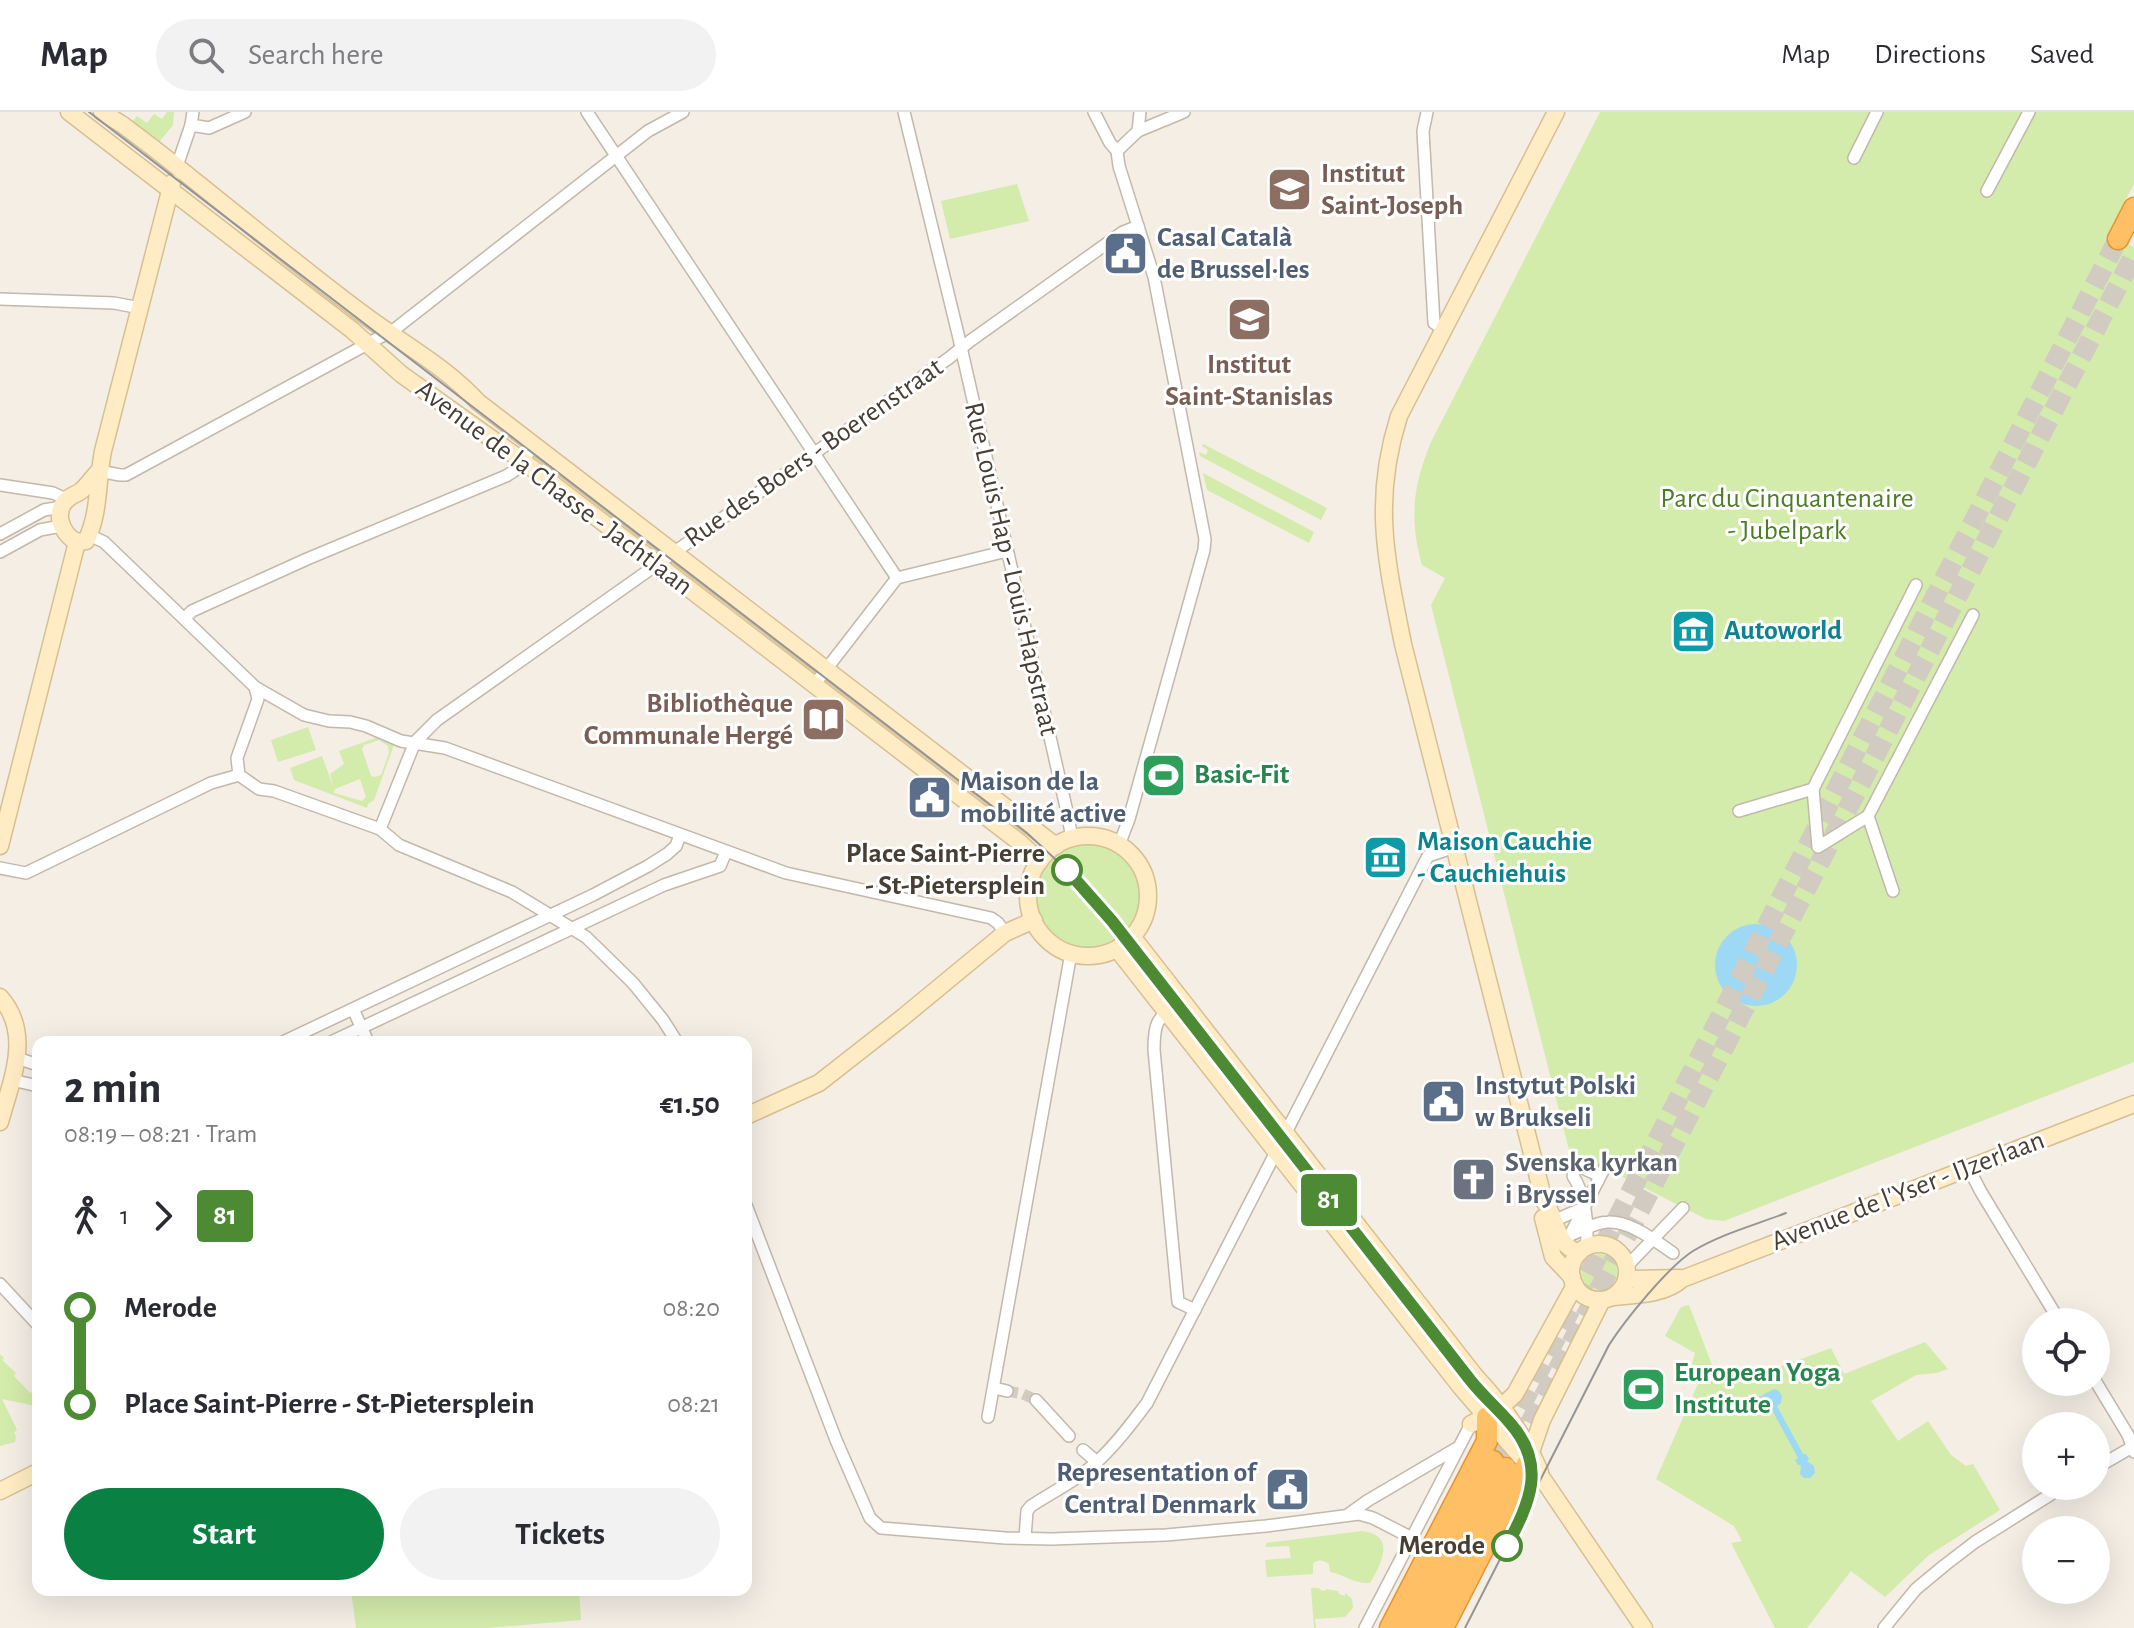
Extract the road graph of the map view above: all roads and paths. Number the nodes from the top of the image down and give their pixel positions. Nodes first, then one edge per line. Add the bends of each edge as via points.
1 (69, 112) edge
2 (193, 112) edge
3 (245, 112) edge
4 (587, 112) edge
5 (683, 112) edge
6 (904, 112) edge
7 (1094, 112) edge
8 (1140, 112) edge
9 (1184, 112) edge
10 (1427, 112) edge
11 (1556, 112) edge
12 (1877, 112) edge
13 (2029, 112) edge
14 (109, 114) edge
15 (191, 125) junction
16 (1138, 131) junction
17 (1117, 151) junction
18 (616, 156) junction
19 (1854, 158) dead end
20 (177, 166) junction
21 (170, 191) junction
22 (1987, 191) dead end
23 (2134, 208) edge
24 (1138, 226) junction
25 (2118, 239) tunnel mouth
26 (0, 299) edge
27 (140, 308) junction
28 (1443, 329) junction
29 (389, 332) junction
30 (368, 344) junction
31 (961, 348) junction
32 (534, 445) junction
33 (813, 454) junction
34 (523, 461) junction
35 (99, 471) junction
36 (0, 485) edge
37 (90, 493) junction
38 (64, 503) junction
39 (61, 526) junction
40 (0, 534) edge
41 (83, 539) junction
42 (1007, 551) junction
43 (0, 552) edge
44 (673, 552) junction
45 (657, 564) junction
46 (897, 578) junction
47 (1916, 585) dead end
48 (1973, 615) dead end
49 (185, 618) junction
50 (826, 670) junction
51 (814, 685) junction
52 (255, 687) junction
53 (415, 742) junction
54 (239, 775) junction
55 (1813, 789) junction
56 (1739, 811) dead end
57 (1868, 816) junction
58 (380, 829) junction
59 (680, 835) junction
60 (1072, 839) junction
61 (1119, 845) junction
62 (0, 846) edge
63 (1056, 846) junction
64 (1455, 847) junction
65 (726, 852) junction
66 (1040, 861) junction
67 (0, 868) edge
68 (1893, 891) dead end
69 (549, 914) junction
70 (1034, 920) junction
71 (572, 929) junction
72 (1005, 933) junction
73 (1130, 938) junction
74 (1117, 949) junction
75 (1071, 953) junction
76 (0, 997) edge
77 (1181, 1001) junction
78 (353, 1009) junction
79 (1166, 1012) junction
80 (361, 1028) junction
81 (296, 1036) edge
82 (344, 1036) edge
83 (365, 1036) edge
84 (673, 1036) edge
85 (17, 1058) junction
86 (32, 1063) edge
87 (12, 1080) junction
88 (32, 1085) edge
89 (2134, 1104) edge
90 (752, 1113) edge
91 (0, 1122) edge
92 (1285, 1133) junction
93 (1276, 1152) junction
94 (1968, 1167) junction
95 (1544, 1201) junction
96 (1584, 1208) junction
97 (1683, 1208) dead end
98 (1560, 1218) dead end
99 (752, 1220) edge
100 (1586, 1229) junction
101 (1653, 1239) junction
102 (1583, 1250) junction
103 (1673, 1253) dead end
104 (1626, 1272) junction
105 (1682, 1279) junction
106 (1573, 1281) junction
107 (0, 1284) edge
108 (1607, 1298) junction
109 (2051, 1308) edge
110 (1195, 1310) junction
111 (32, 1319) edge
112 (994, 1388) junction
113 (1007, 1391) tunnel mouth
114 (2104, 1396) edge
115 (1036, 1400) tunnel mouth
116 (1486, 1416) junction
117 (988, 1417) dead end
118 (1069, 1436) dead end
119 (1457, 1448) junction
120 (2133, 1449) edge
121 (1083, 1450) dead end
122 (2110, 1461) edge
123 (1097, 1462) junction
124 (1535, 1467) junction
125 (32, 1475) edge
126 (0, 1491) edge
127 (2042, 1500) edge
128 (1347, 1515) junction
129 (1025, 1538) junction
130 (1412, 1538) junction
131 (1451, 1621) edge
132 (1365, 1628) edge
133 (1390, 1628) edge
134 (1407, 1628) edge
135 (1424, 1628) edge
136 (1644, 1628) edge
137 (1884, 1628) edge

1 - 21 street, Avenue de la Chasse - Jachtlaan
2 - 15 street
3 - 15 street via 209,128
4 - 18 street
5 - 18 street
6 - 31 street, Rue Louis Hap - Louis Hapstraat
7 - 17 street
8 - 16 street
9 - 16 street
10 - 28 street via 1423,131 1434,323
11 - 28 street
12 - 19 street
13 - 22 street
14 - 20 street, Avenue de la Chasse - Jachtlaan
15 - 20 street
16 - 17 street
17 - 24 street
18 - 29 street
18 - 33 street
20 - 21 street
20 - 29 street, Avenue de la Chasse - Jachtlaan
21 - 27 street
21 - 30 street, Avenue de la Chasse - Jachtlaan
23 - 25 highway
24 - 31 street, Rue des Boers - Boerenstraat
24 - 61 street via 1154,277 1205,539
26 - 27 street
27 - 35 street
28 - 64 street via 1399,416 1383,495 1383,527 1403,644
29 - 30 street
29 - 32 street, Avenue de la Chasse - Jachtlaan
30 - 34 street, Avenue de la Chasse - Jachtlaan via 401,374
30 - 35 street via 126,475
31 - 33 street, Rue des Boers - Boerenstraat
31 - 42 street, Rue Louis Hap - Louis Hapstraat
32 - 34 street
32 - 44 street, Avenue de la Chasse - Jachtlaan
33 - 44 street, Rue des Boers - Boerenstraat
33 - 46 street
34 - 45 street, Avenue de la Chasse - Jachtlaan
34 - 49 street via 506,476 307,559
35 - 37 street
36 - 38 street via 53,493
37 - 38 street
37 - 41 street
38 - 39 street
38 - 40 street
39 - 41 street via 69,538
39 - 43 street via 40,530
41 - 49 street via 104,542
41 - 62 street
42 - 46 street
42 - 60 street, Rue Louis Hap - Louis Hapstraat
44 - 45 street, Rue des Boers - Boerenstraat
44 - 50 street, Avenue de la Chasse - Jachtlaan
45 - 51 street, Avenue de la Chasse - Jachtlaan
45 - 53 street, Rue des Boers - Boerenstraat via 437,720
46 - 50 street
47 - 55 street
48 - 57 street
49 - 52 street
50 - 51 street
50 - 63 street, Avenue de la Chasse - Jachtlaan
51 - 66 street, Avenue de la Chasse - Jachtlaan
52 - 53 street via 304,715 350,722
52 - 54 street via 258,699 237,758
53 - 58 street
53 - 59 street
54 - 58 street via 259,789
54 - 67 street via 211,783 26,873
55 - 56 street
55 - 57 street via 1818,847
57 - 68 street
58 - 69 street via 399,845 512,892
59 - 65 street
59 - 69 street via 676,846 648,866
60 - 61 street via 1096,837
60 - 63 street
61 - 73 street via 1140,866 1148,892 1143,919
63 - 66 street
64 - 92 street via 1428,856
64 - 95 street
65 - 71 street via 720,866 664,885
65 - 72 street via 786,873 991,918
66 - 70 street via 1029,893
69 - 71 street
69 - 78 street
70 - 72 street
70 - 75 street via 1049,941
71 - 80 street
71 - 84 street via 633,983
72 - 90 street via 819,1083
73 - 74 street
73 - 77 street
74 - 75 street via 1095,955
74 - 79 street
75 - 112 street
76 - 85 street via 13,1017
77 - 79 street
77 - 92 street
78 - 80 street
78 - 81 street
79 - 93 street
79 - 110 street via 1154,1030 1154,1050 1169,1221 1178,1302
80 - 82 street
80 - 83 street
85 - 86 street
85 - 87 street
87 - 88 street
87 - 91 street
89 - 94 street, Avenue de l'Yser - IJzerlaan
92 - 93 street
92 - 116 street via 1475,1376
93 - 110 street
93 - 116 street
94 - 105 street, Avenue de l'Yser - IJzerlaan
94 - 109 street
95 - 102 street via 1561,1239 1570,1249
95 - 106 street via 1553,1257
96 - 96 street via 1602,1172 1576,1171
96 - 98 street
96 - 100 street
96 - 100 street via 1570,1235
97 - 101 street
99 - 129 street via 870,1518 881,1528
100 - 101 street via 1606,1222 1623,1224
100 - 102 street
101 - 103 street
101 - 104 street
102 - 104 street via 1611,1247 1619,1252
102 - 106 street via 1572,1268
104 - 105 street, Avenue de l'Yser - IJzerlaan via 1634,1279
104 - 108 street via 1624,1284
105 - 108 street, Avenue de l'Yser - IJzerlaan via 1641,1294
106 - 108 street via 1587,1297
106 - 116 street via 1515,1394
107 - 111 street
108 - 124 street via 1542,1420
110 - 123 street via 1147,1403
112 - 113 street
112 - 117 street
114 - 120 street
115 - 118 street
116 - 119 street
116 - 124 street
116 - 133 highway via 1487,1441
119 - 128 street
119 - 130 street
120 - 122 street
121 - 123 street
123 - 129 street via 1031,1506
124 - 131 highway
124 - 136 street
125 - 126 street
127 - 137 street via 1945,1565 1916,1589
128 - 129 street via 1166,1535
128 - 130 street via 1373,1518
130 - 132 street
134 - 135 highway via 1500,1465

